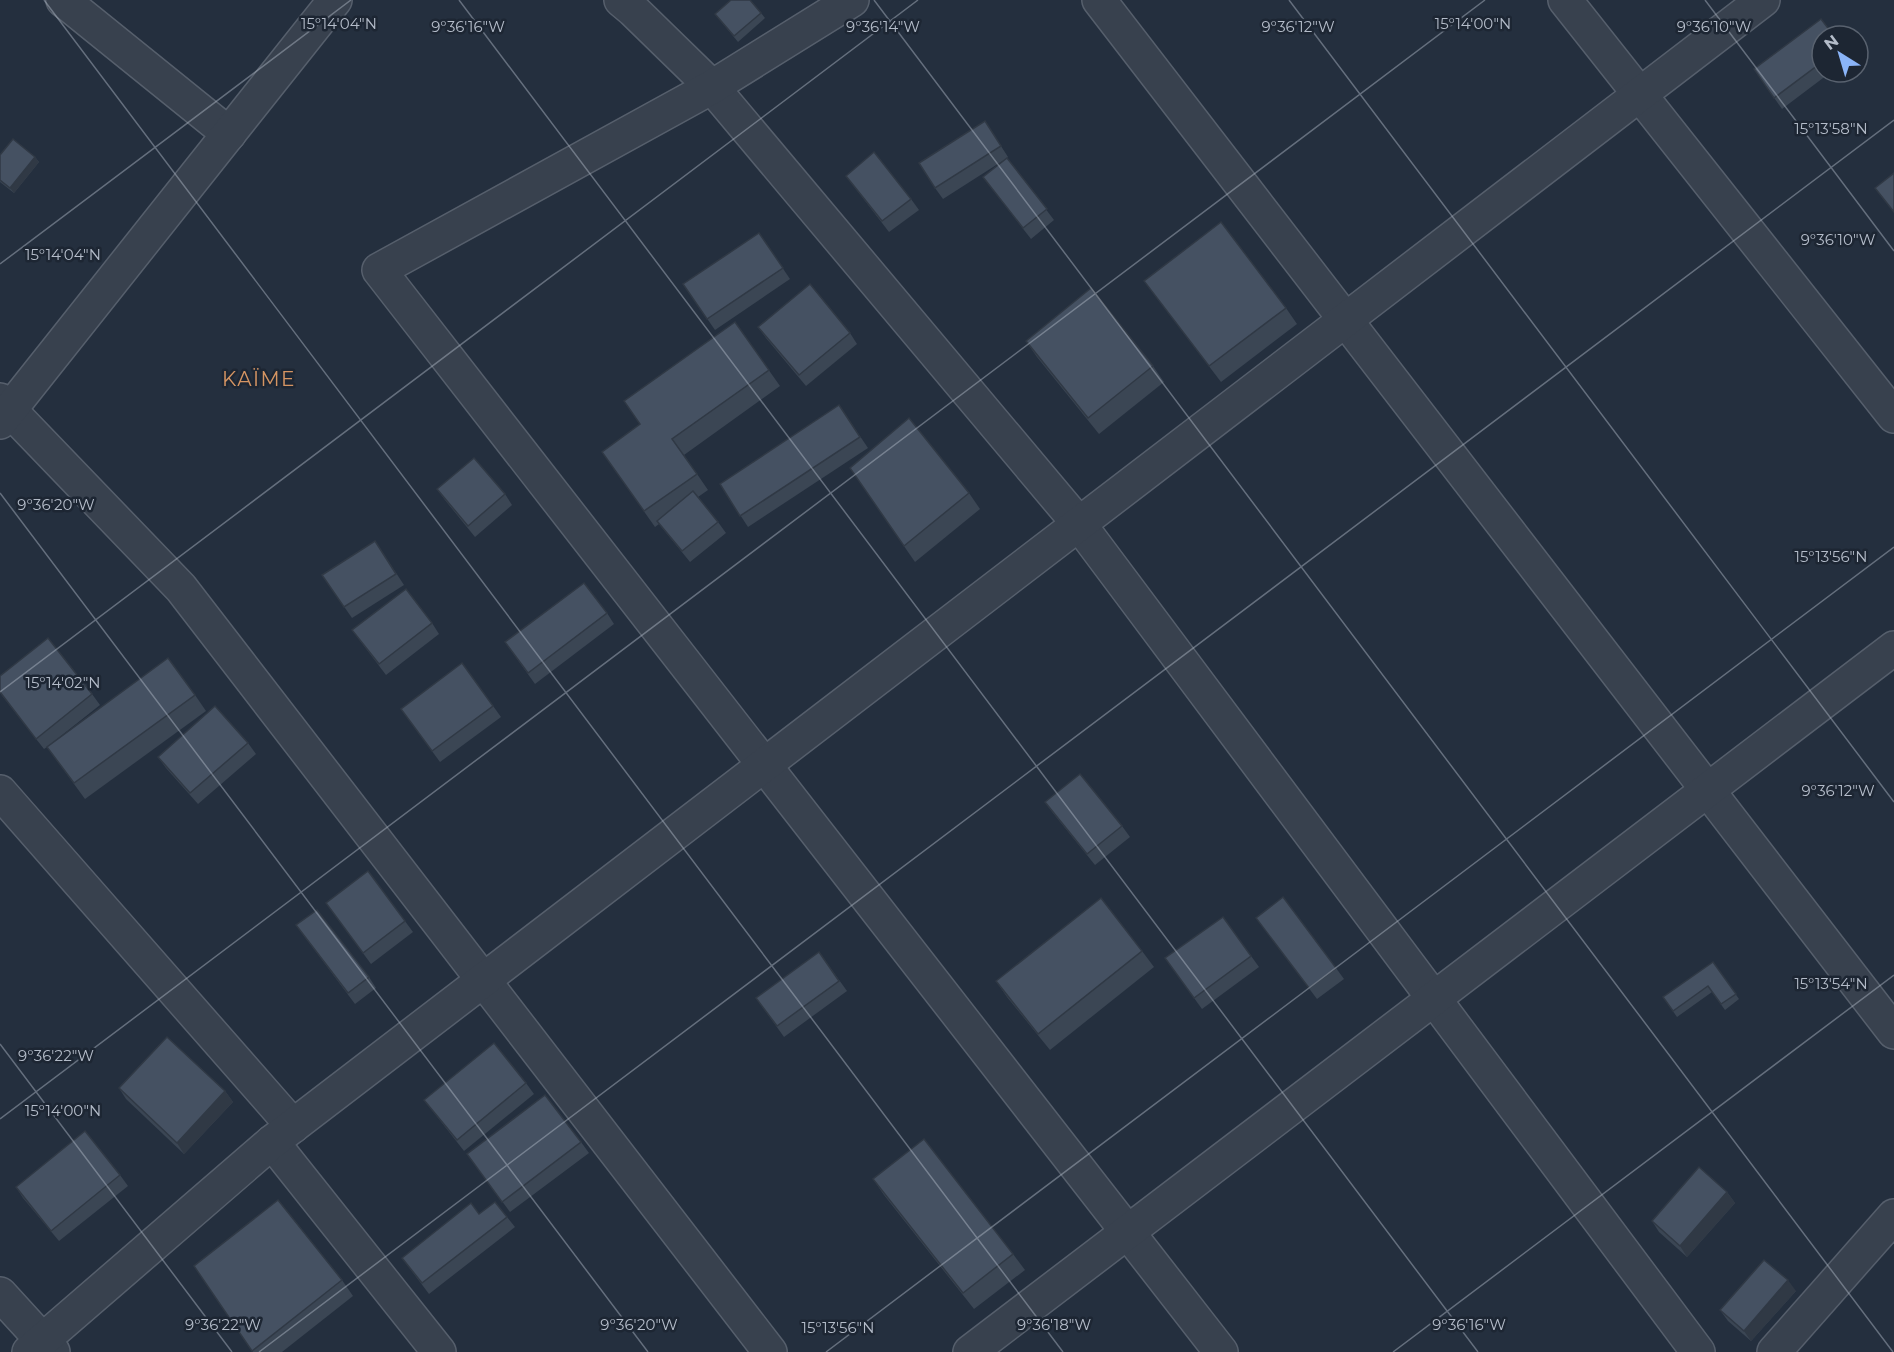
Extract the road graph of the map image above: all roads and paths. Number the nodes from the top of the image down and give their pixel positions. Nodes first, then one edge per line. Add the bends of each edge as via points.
1 (63, 0) edge
2 (335, 0) edge
3 (621, 0) edge
4 (852, 0) edge
5 (1099, 0) edge
6 (1565, 0) edge
7 (1763, 0) edge
8 (712, 87) junction
9 (1640, 95) junction
10 (229, 134) junction
11 (1345, 320) junction
12 (3, 411) edge
13 (1894, 416) edge
14 (1079, 524) junction
15 (1894, 648) edge
16 (764, 765) junction
17 (1707, 790) junction
18 (0, 792) edge
19 (483, 980) junction
20 (1434, 999) junction
21 (1894, 1032) edge
22 (282, 1134) junction
23 (1894, 1216) edge
24 (1128, 1232) junction
25 (0, 1294) edge
26 (41, 1348) edge
27 (439, 1352) edge
28 (770, 1352) edge
29 (970, 1352) edge
30 (1221, 1352) edge
31 (1698, 1352) edge
32 (1774, 1352) edge

1 - 10 street
2 - 10 street
3 - 8 street
4 - 8 street
5 - 11 street
6 - 9 street
7 - 9 street
8 - 14 street
8 - 16 street via 379,270
9 - 11 street
9 - 13 street
10 - 12 street
11 - 14 street
11 - 17 street
12 - 19 street via 181,588
14 - 16 street
14 - 20 street
15 - 17 street
16 - 19 street
16 - 24 street
17 - 20 street
17 - 21 street
18 - 22 street
19 - 22 street
19 - 28 street
20 - 24 street
20 - 31 street
22 - 26 street
22 - 27 street
23 - 32 street
24 - 29 street
24 - 30 street
25 - 26 street

